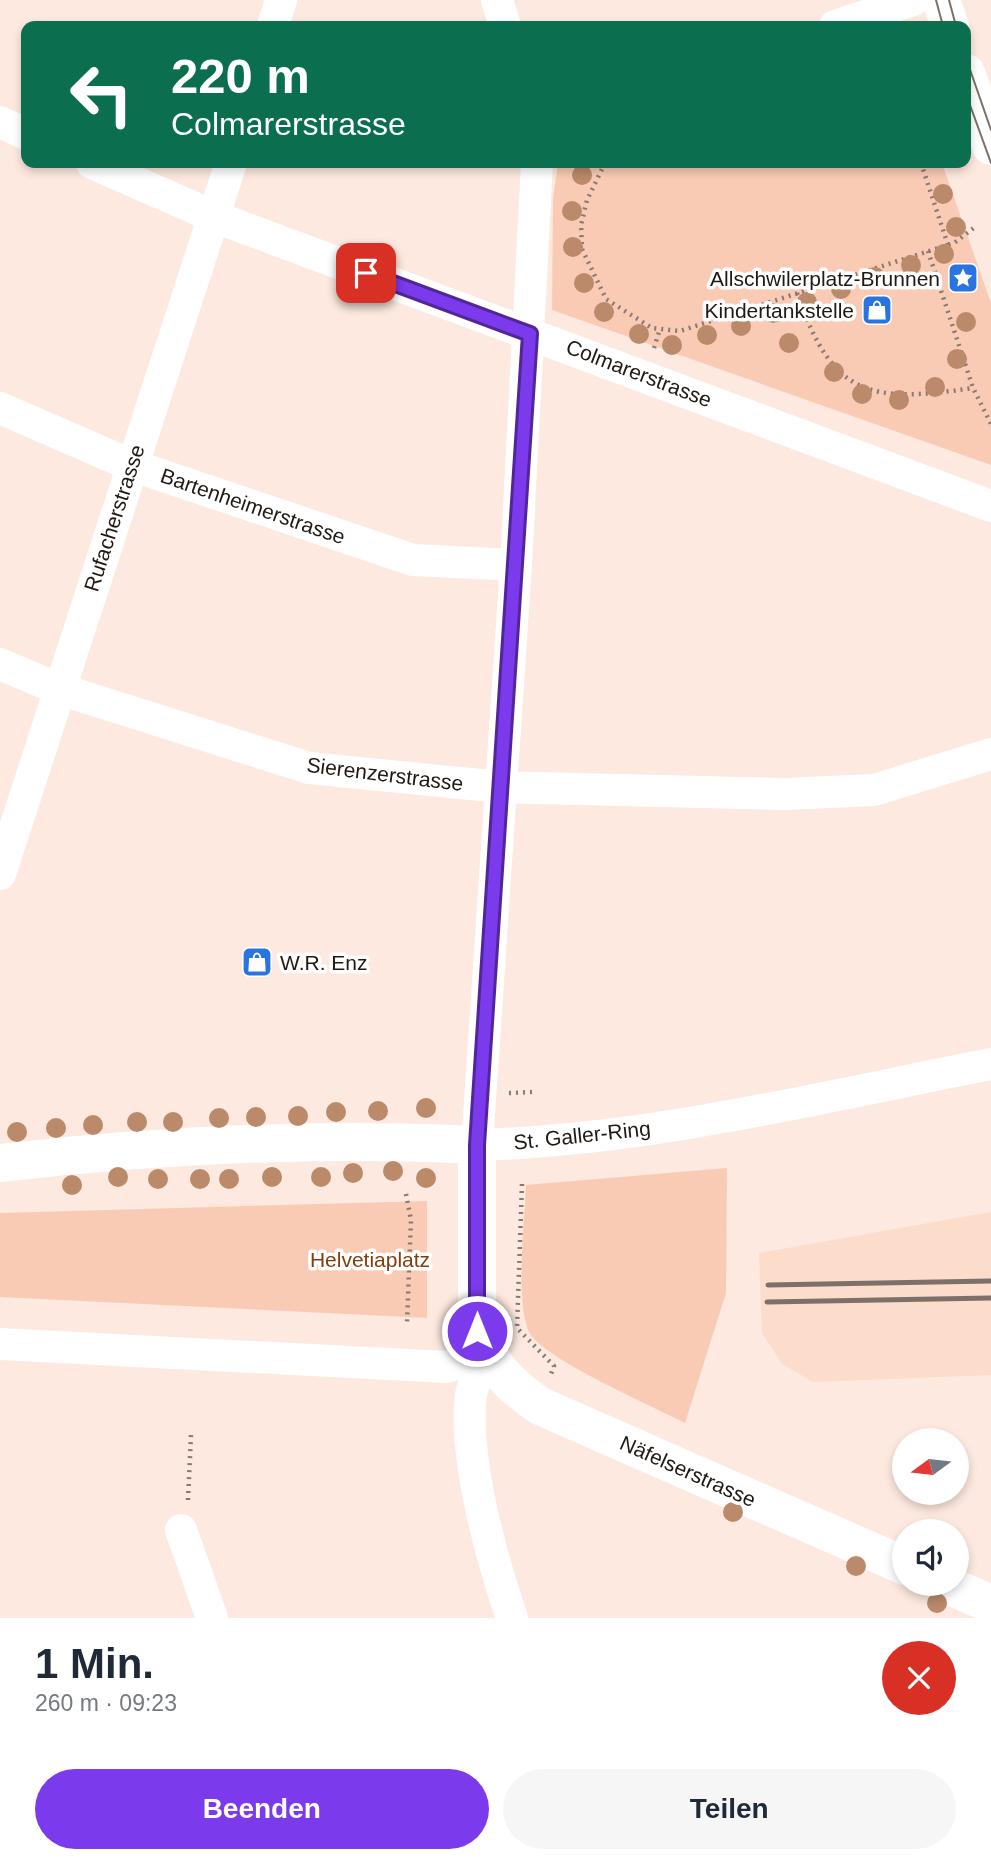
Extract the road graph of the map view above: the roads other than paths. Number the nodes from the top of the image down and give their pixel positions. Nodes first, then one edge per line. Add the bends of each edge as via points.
1 (281, 0) edge
2 (497, 0) edge
3 (913, 0) edge
4 (941, 0) edge
5 (275, 21) edge
6 (503, 21) edge
7 (850, 21) edge
8 (948, 21) edge
9 (971, 88) edge
10 (0, 122) edge
11 (21, 132) edge
12 (991, 146) edge
13 (103, 168) edge
14 (230, 168) edge
15 (537, 168) edge
16 (215, 217) junction
17 (530, 334) junction
18 (0, 408) edge
19 (131, 465) junction
20 (991, 506) edge
21 (516, 565) junction
22 (0, 664) edge
23 (58, 689) junction
24 (991, 754) edge
25 (501, 787) junction
26 (0, 874) edge
27 (991, 1064) edge
28 (477, 1145) junction
29 (0, 1163) edge
30 (0, 1344) edge
31 (486, 1355) junction
32 (181, 1530) dead end
33 (892, 1560) edge
34 (969, 1594) edge
35 (991, 1604) edge
36 (212, 1618) edge
37 (512, 1618) edge

1 - 5 street
2 - 6 street
3 - 7 street
4 - 8 street
9 - 12 street
10 - 11 street
13 - 16 street, Colmarerstrasse
14 - 16 street, Rufacherstrasse
15 - 17 street
16 - 17 street, Colmarerstrasse
16 - 19 street, Rufacherstrasse
17 - 20 street, Colmarerstrasse
17 - 21 street
18 - 19 street, Bartenheimerstrasse
19 - 21 street, Bartenheimerstrasse via 413,560
19 - 23 street, Rufacherstrasse
21 - 25 street
22 - 23 street, Sierenzerstrasse
23 - 25 street, Sierenzerstrasse via 309,768
23 - 26 street, Rufacherstrasse
24 - 25 street, Sierenzerstrasse via 874,790 784,794
25 - 28 street
27 - 28 street, St. Galler-Ring via 688,1123
28 - 29 street, St. Galler-Ring via 345,1141 105,1152
28 - 31 street via 477,1331
30 - 31 street via 447,1367
31 - 33 street, Näfelserstrasse via 513,1388 540,1406
31 - 37 street via 471,1395 473,1460 494,1568
32 - 36 street
34 - 35 street

